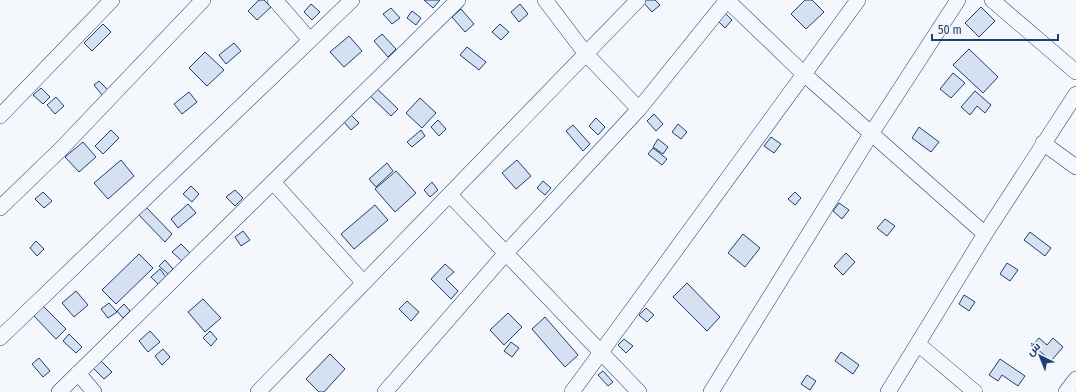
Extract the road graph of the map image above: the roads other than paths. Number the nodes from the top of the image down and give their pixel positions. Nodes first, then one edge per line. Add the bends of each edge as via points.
1 (112, 0) edge
2 (203, 0) edge
3 (275, 0) edge
4 (352, 0) edge
5 (458, 0) edge
6 (545, 0) edge
7 (638, 0) edge
8 (727, 0) edge
9 (858, 0) edge
10 (958, 0) edge
11 (992, 0) edge
12 (310, 40) junction
13 (586, 54) junction
14 (1076, 72) edge
15 (804, 74) junction
16 (1076, 94) edge
17 (639, 109) junction
18 (0, 116) edge
19 (871, 134) junction
20 (1043, 143) junction
21 (1076, 166) edge
22 (274, 182) junction
23 (450, 195) junction
24 (0, 208) edge
25 (985, 234) junction
26 (506, 253) junction
27 (363, 282) junction
28 (0, 338) edge
29 (918, 344) junction
30 (601, 352) junction
31 (78, 373) junction
32 (1076, 379) edge
33 (59, 392) edge
34 (94, 392) edge
35 (258, 392) edge
36 (385, 392) edge
37 (572, 392) edge
38 (639, 392) edge
39 (711, 392) edge
40 (888, 392) edge
41 (975, 392) edge
42 (1066, 392) edge

1 - 18 street
2 - 24 street via 61,149
3 - 12 street
4 - 12 street
5 - 22 street
6 - 13 street
7 - 13 street
8 - 15 street
8 - 17 street
9 - 15 street
10 - 19 street
11 - 14 street
12 - 28 street
13 - 17 street
13 - 23 street
15 - 19 street
15 - 30 street
16 - 20 street
17 - 26 street
19 - 25 street
19 - 39 street
20 - 21 street
20 - 25 street
22 - 27 street
22 - 31 street
23 - 26 street
23 - 27 street
25 - 29 street
26 - 30 street
26 - 36 street
27 - 35 street
29 - 40 street
29 - 41 street
30 - 37 street
30 - 38 street
31 - 33 street
31 - 34 street
32 - 42 street

